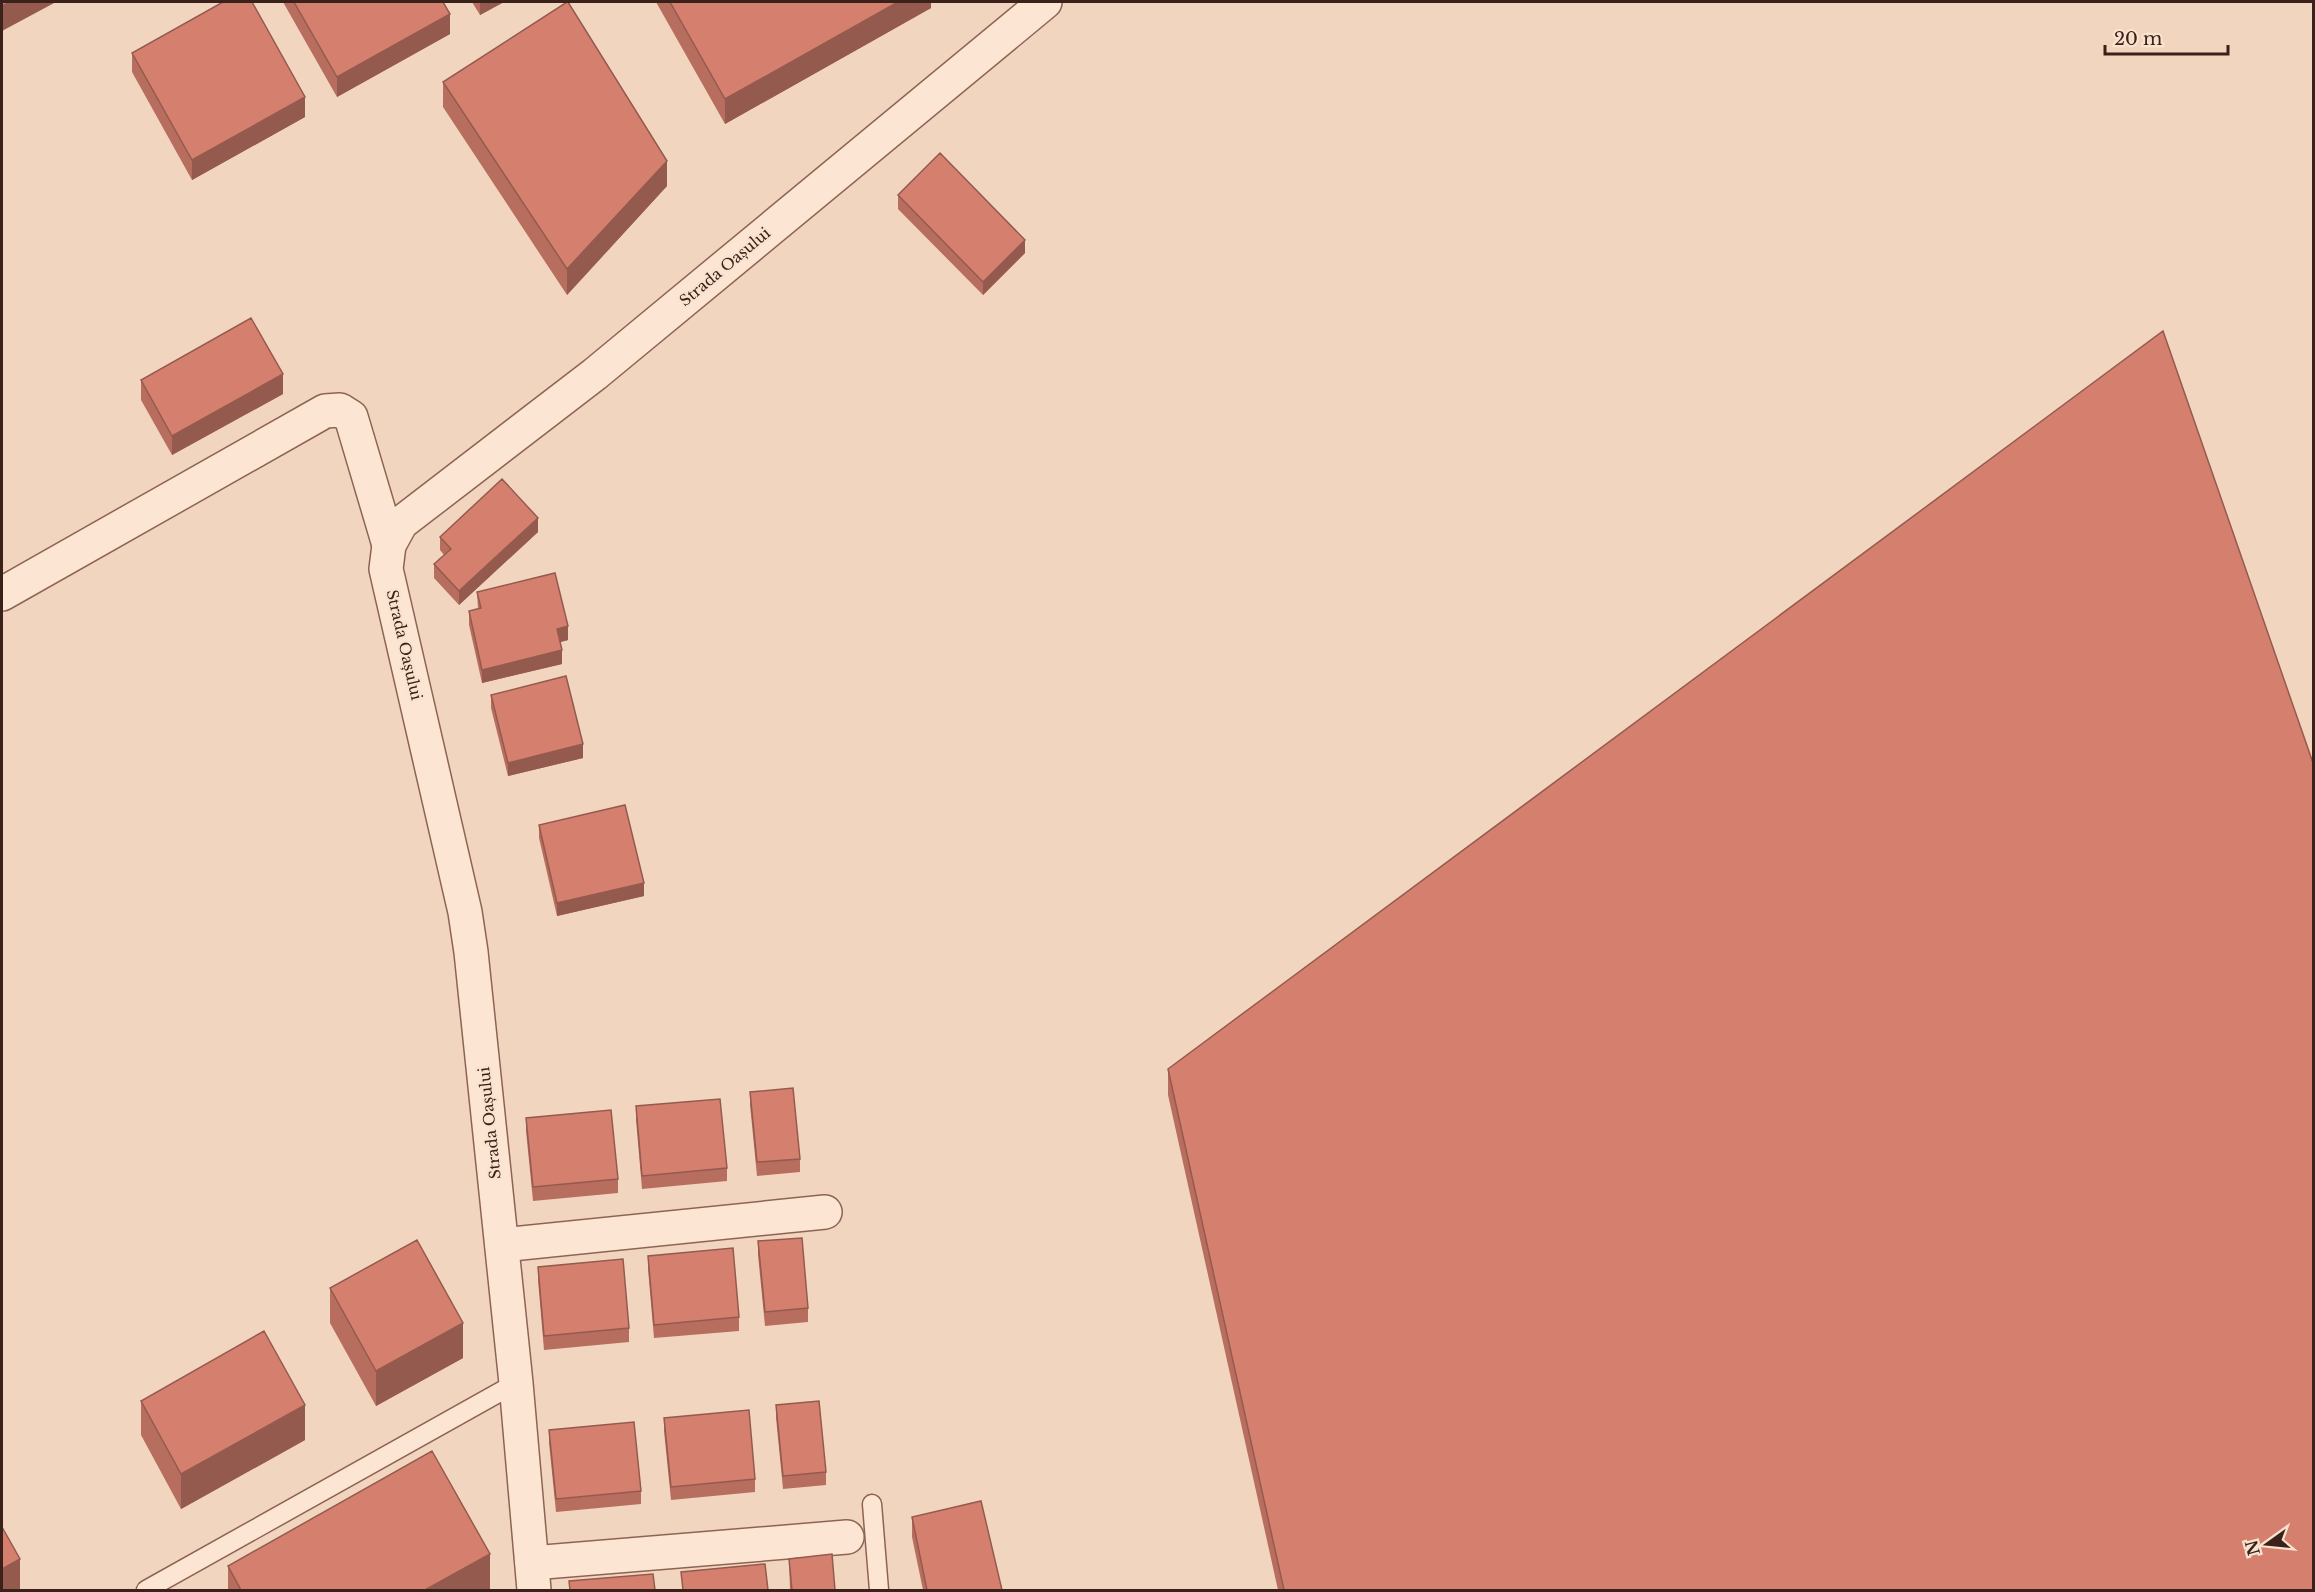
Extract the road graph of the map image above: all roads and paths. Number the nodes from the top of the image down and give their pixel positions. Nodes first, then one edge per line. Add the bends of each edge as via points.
1 (1045, 2) edge
2 (389, 545) junction
3 (2, 594) edge
4 (825, 1212) dead end
5 (502, 1245) junction
6 (516, 1383) junction
7 (872, 1504) dead end
8 (847, 1537) dead end
9 (533, 1576) edge
10 (146, 1590) edge
11 (879, 1590) edge

1 - 2 street, Strada Oașului via 595,374 401,523
2 - 3 street via 351,417 340,410 326,411
2 - 5 street, Strada Oașului via 386,569 465,912
4 - 5 street
5 - 6 street, Strada Oașului
6 - 9 street, Strada Oașului
6 - 10 lane
7 - 11 lane
8 - 9 street

